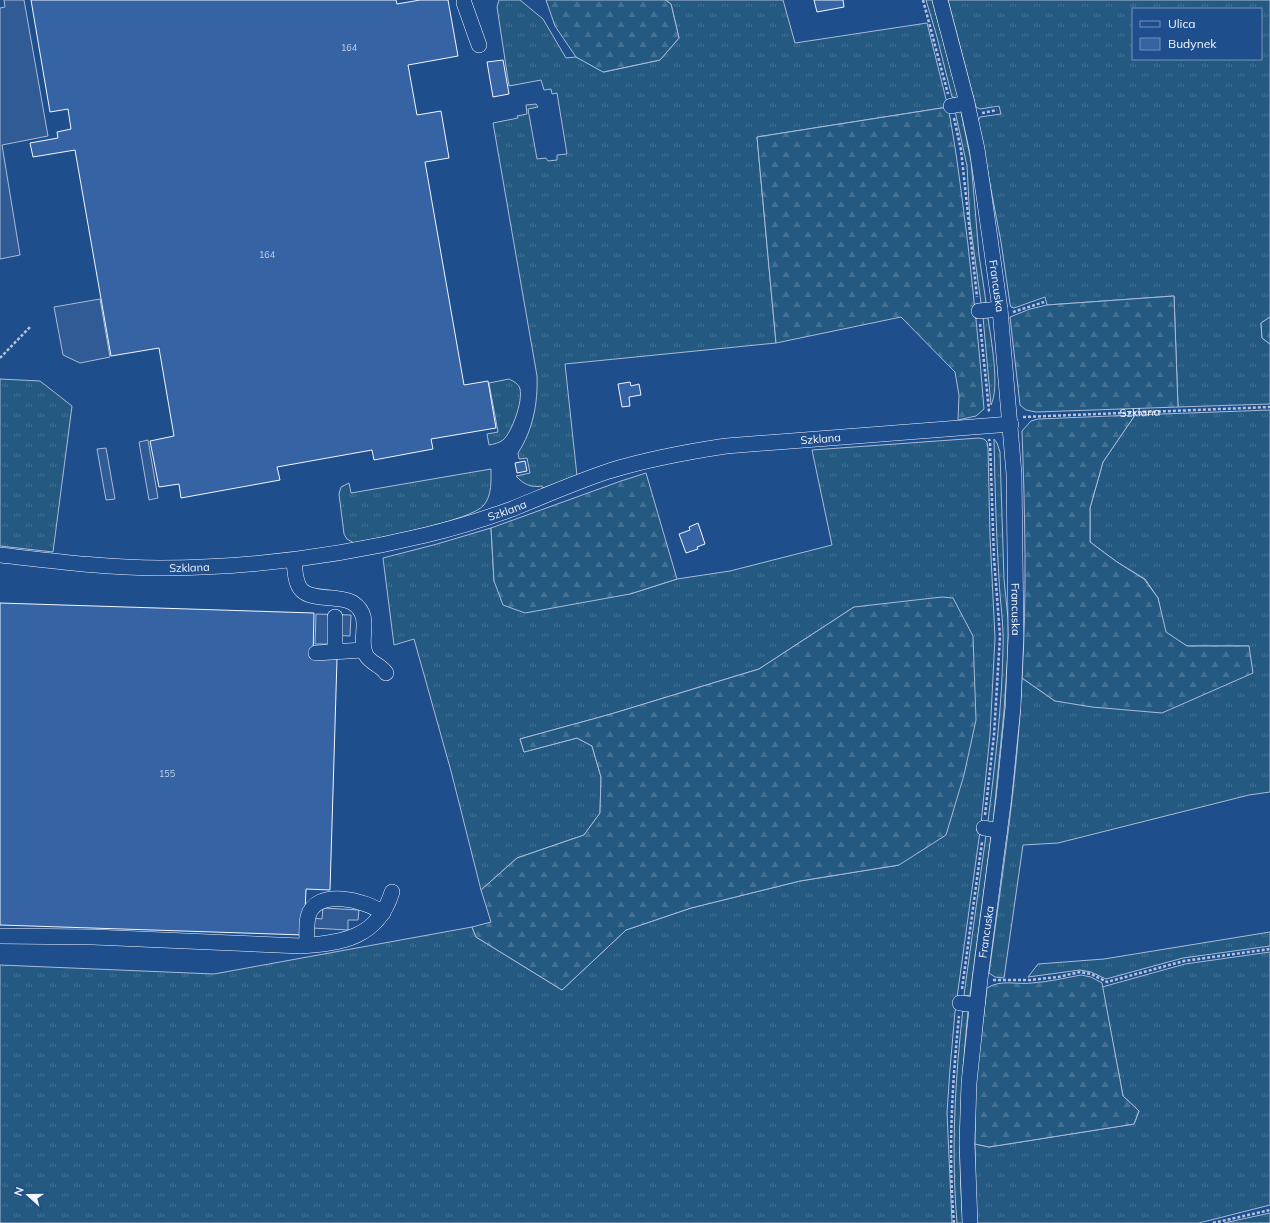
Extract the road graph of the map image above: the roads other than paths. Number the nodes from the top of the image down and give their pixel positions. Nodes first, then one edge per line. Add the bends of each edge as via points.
1 (940, 0) edge
2 (464, 3) dead end
3 (479, 45) dead end
4 (967, 103) junction
5 (951, 106) road end
6 (979, 311) road end
7 (1000, 311) junction
8 (1011, 421) junction
9 (0, 555) edge
10 (294, 560) junction
11 (335, 618) dead end
12 (364, 650) junction
13 (335, 652) junction
14 (316, 653) dead end
15 (386, 673) dead end
16 (984, 828) road end
17 (1000, 831) junction
18 (392, 892) dead end
19 (383, 913) junction
20 (0, 936) edge
21 (307, 945) junction
22 (960, 1003) road end
23 (977, 1004) junction
24 (970, 1223) edge

1 - 4 street, Francuska
2 - 3 street
4 - 5 street
4 - 7 street, Francuska via 978,157
6 - 7 street
7 - 8 street, Francuska
8 - 10 street, Szklana via 982,426 726,446 684,452 608,472 510,509 427,534
8 - 17 street, Francuska via 1016,636 1013,708
9 - 10 street, Szklana via 103,566 159,568 230,566
10 - 12 street via 296,580 305,593 316,597 341,599 358,607 365,622
11 - 13 street
12 - 13 street
12 - 15 street via 366,656
13 - 14 street
16 - 17 street
17 - 23 street, Francuska
18 - 19 street
19 - 21 street via 366,931 348,939
19 - 21 street via 366,903 325,899 315,905 308,916
20 - 21 street
22 - 23 street
23 - 24 street, Francuska via 969,1083 967,1143

